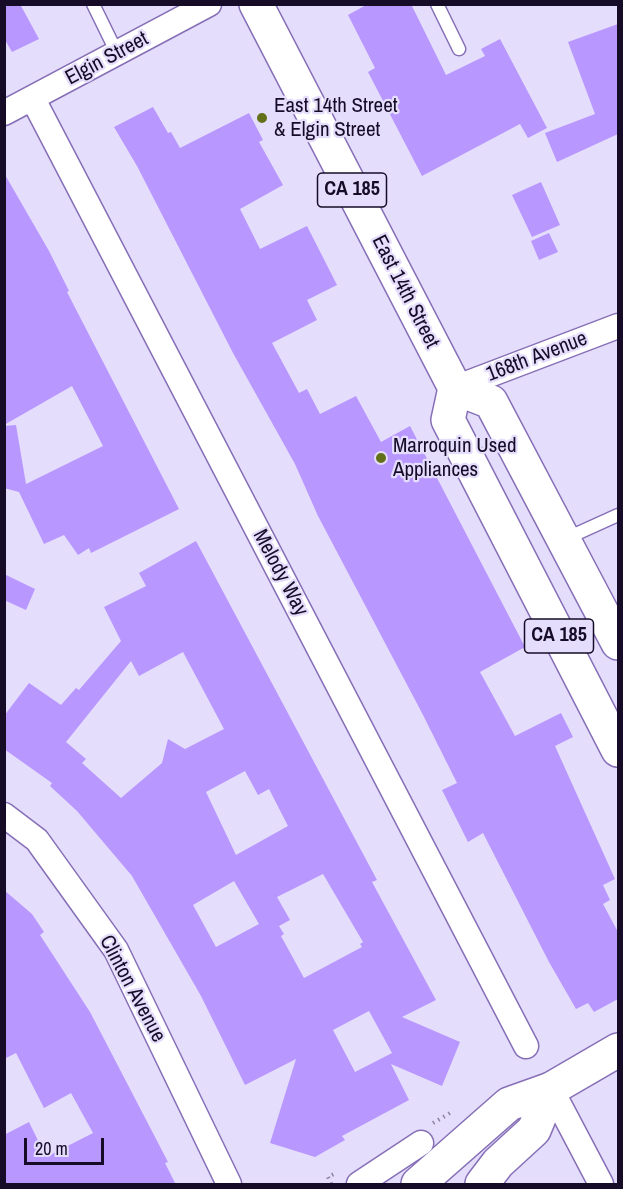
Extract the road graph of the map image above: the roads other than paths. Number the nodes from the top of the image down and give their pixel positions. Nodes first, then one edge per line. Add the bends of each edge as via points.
1 (93, 4) edge
2 (209, 4) edge
3 (256, 4) edge
4 (437, 4) edge
5 (459, 49) dead end
6 (117, 53) junction
7 (33, 99) junction
8 (4, 113) edge
9 (618, 326) edge
10 (455, 388) junction
11 (618, 515) edge
12 (565, 539) junction
13 (618, 643) edge
14 (618, 750) edge
15 (4, 815) edge
16 (526, 1046) dead end
17 (618, 1050) edge
18 (551, 1089) junction
19 (421, 1143) dead end
20 (229, 1185) edge
21 (359, 1185) edge
22 (418, 1185) edge
23 (482, 1185) edge
24 (601, 1185) edge

1 - 6 lane
2 - 6 street, Elgin Street
3 - 10 main road, East 14th Street / CA 185
4 - 5 lane
6 - 7 street, Elgin Street
7 - 8 street, Elgin Street
7 - 16 street, Melody Way
9 - 10 street, 168th Avenue
10 - 12 main road, CA 185 via 491,402
10 - 14 main road, CA 185 via 448,420
11 - 12 lane
12 - 13 main road, CA 185
15 - 20 street, Clinton Avenue via 37,840 116,950
17 - 18 main road
18 - 22 main road via 509,1104
18 - 23 main road via 534,1130
18 - 24 street
19 - 21 street

